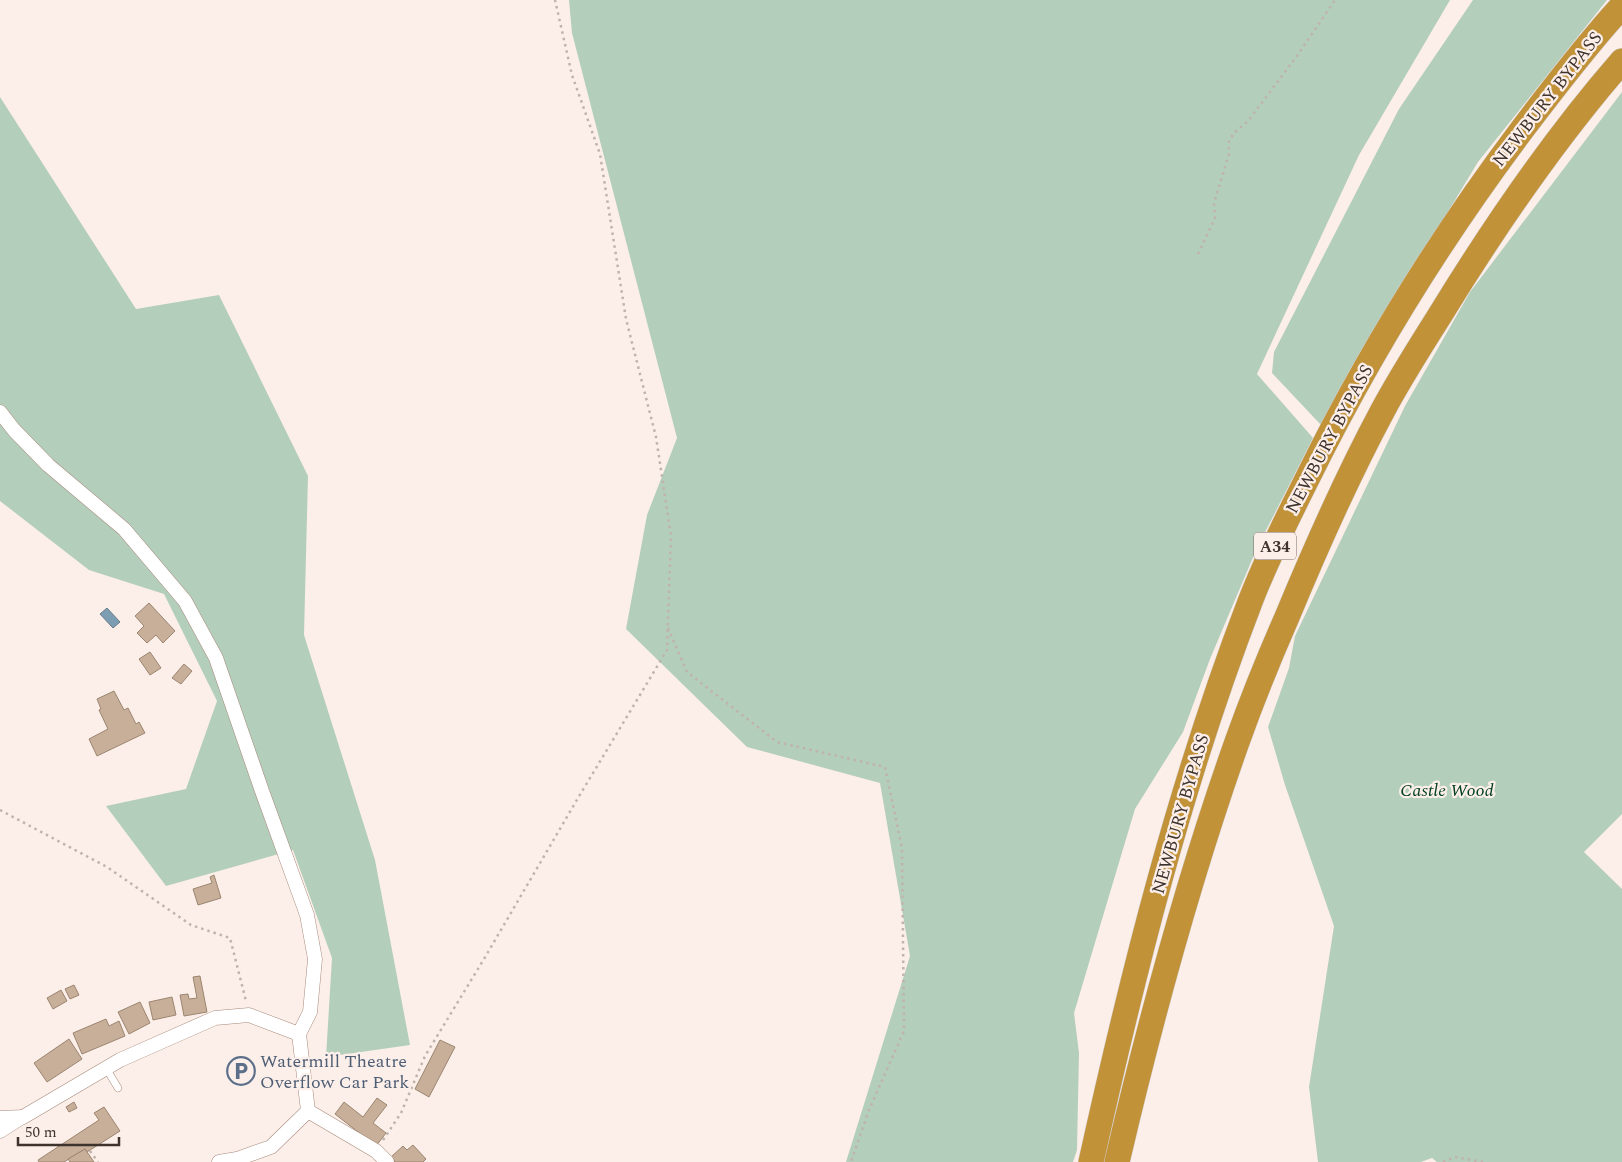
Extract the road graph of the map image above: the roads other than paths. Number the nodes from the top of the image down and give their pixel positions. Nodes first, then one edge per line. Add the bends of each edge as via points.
1 (1622, 6) edge
2 (1622, 61) edge
3 (0, 412) edge
4 (298, 1034) junction
5 (106, 1068) junction
6 (118, 1088) dead end
7 (308, 1111) junction
8 (23, 1117) junction
9 (0, 1118) edge
10 (0, 1131) edge
11 (219, 1162) edge
12 (387, 1162) edge
13 (1091, 1162) edge
14 (1117, 1162) edge

1 - 13 highway, NEWBURY BYPASS / A34 via 1544,100 1469,202 1424,271 1360,378 1281,531 1225,668 1173,829
2 - 14 highway, NEWBURY BYPASS / A34 via 1542,163 1459,283 1383,409 1327,526 1237,740 1200,853 1154,1013
3 - 4 street via 48,464 124,529 185,601 216,658 308,915 315,959 310,1012
4 - 5 street via 248,1015 215,1018
4 - 7 street
5 - 6 lane
5 - 8 street
7 - 11 street via 271,1146
7 - 12 street via 376,1151
8 - 9 street
8 - 10 street

